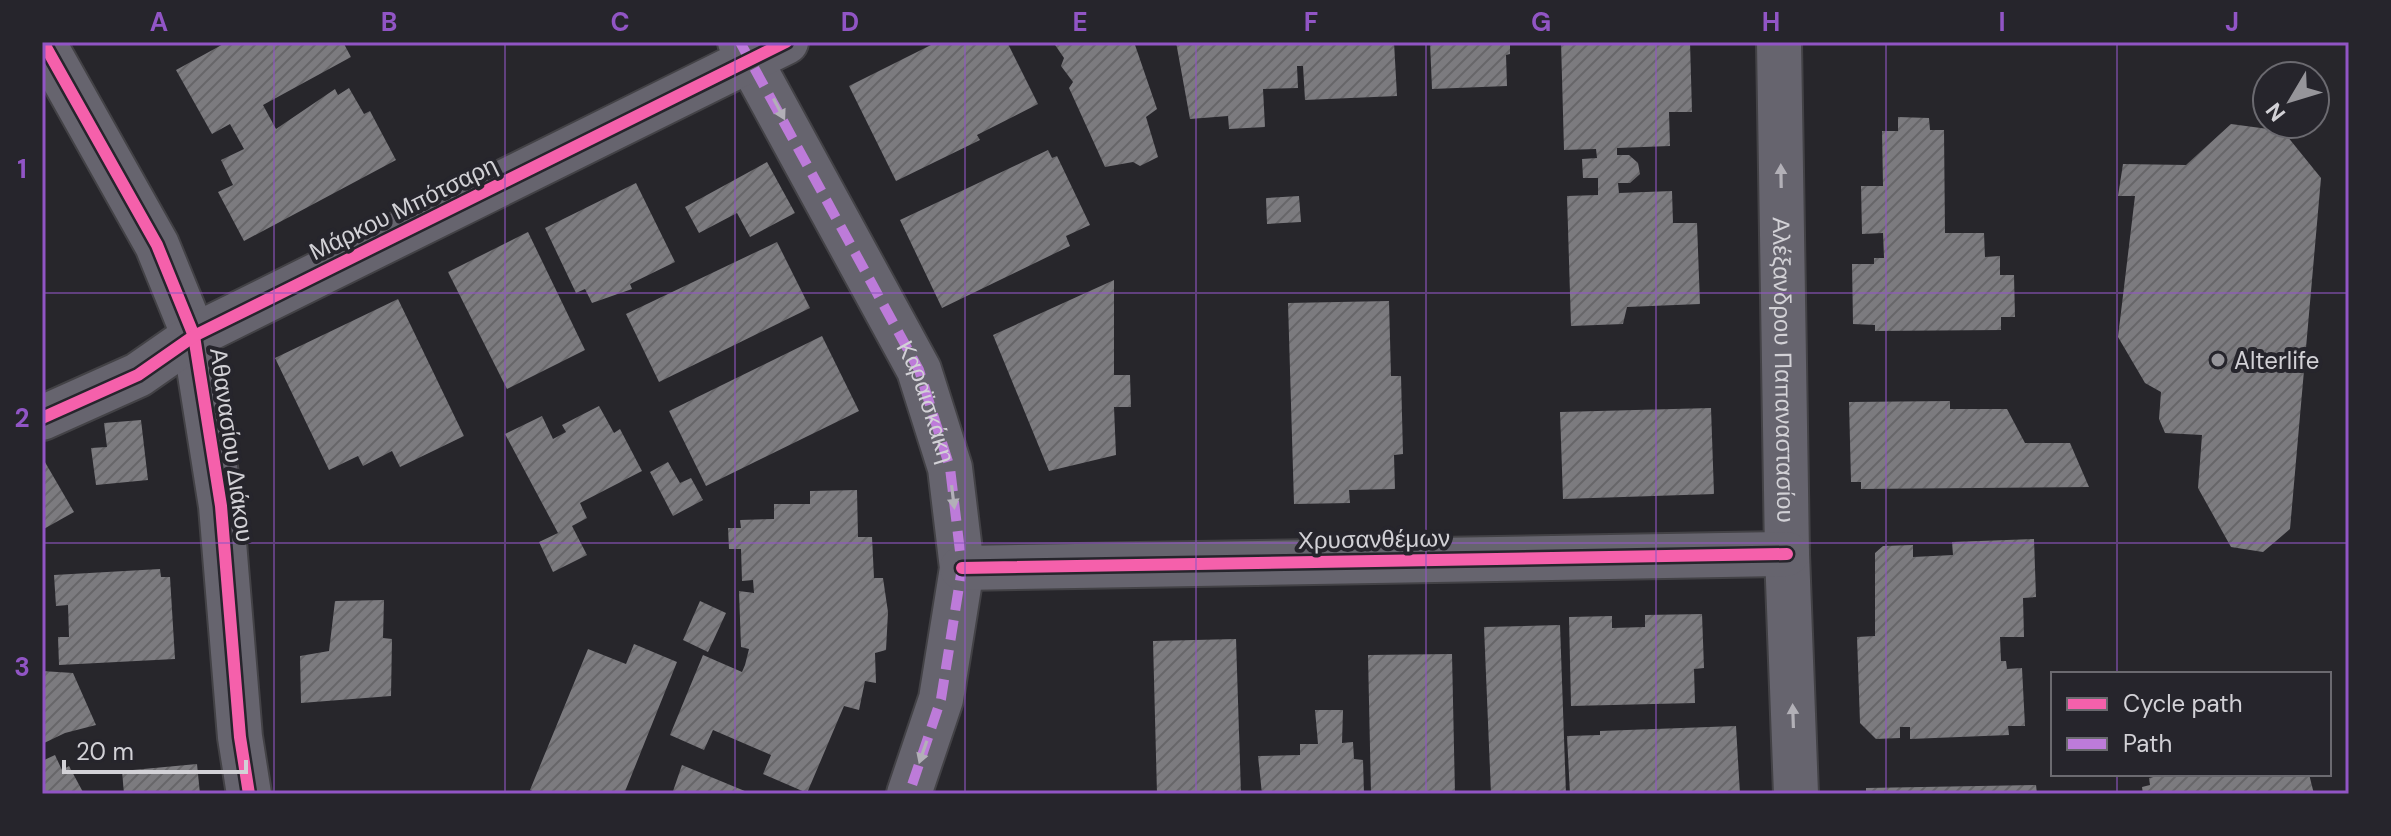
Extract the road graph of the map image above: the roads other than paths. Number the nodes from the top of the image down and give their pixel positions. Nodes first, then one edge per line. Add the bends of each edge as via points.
1 (43, 42) edge
2 (1779, 42) edge
3 (760, 48) edge
4 (194, 336) junction
5 (42, 418) edge
6 (1787, 554) junction
7 (962, 568) junction
8 (249, 794) edge
9 (909, 794) edge
10 (1796, 794) edge

1 - 4 street, Αθανασίου Διάκου via 157,245
6 -> 2 street, Αλέξανδρου Παπαναστασίου
3 - 4 street, Μάρκου Μπότσαρη
3 -> 7 street, Καραϊσκάκη via 919,370 950,468
4 - 5 street, Μάρκου Μπότσαρη via 138,375
4 - 8 street, Αθανασίου Διάκου via 221,506
6 - 7 street, Χρυσανθέμων
10 -> 6 street, Αλέξανδρου Παπαναστασίου
7 -> 9 street, Καραϊσκάκη via 941,699

